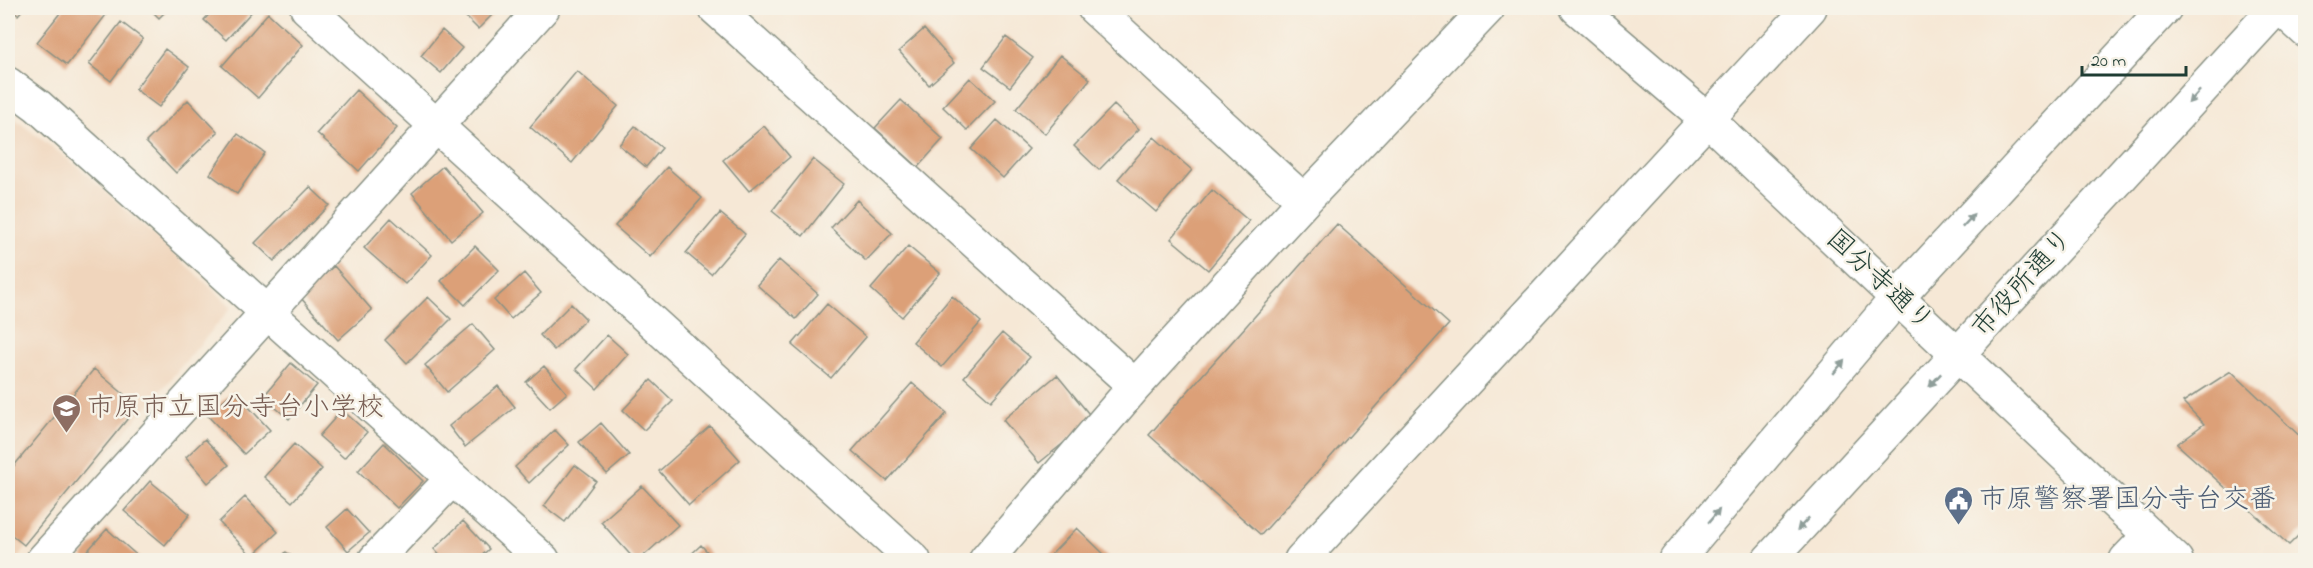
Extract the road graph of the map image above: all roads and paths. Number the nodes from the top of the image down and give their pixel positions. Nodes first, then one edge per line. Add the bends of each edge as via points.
1 (307, 8) edge
2 (543, 8) edge
3 (715, 8) edge
4 (1094, 8) edge
5 (1488, 8) edge
6 (1577, 8) edge
7 (1810, 8) edge
8 (2165, 8) edge
9 (2276, 8) edge
10 (2281, 8) edge
11 (2306, 31) edge
12 (8, 84) edge
13 (1708, 120) junction
14 (436, 125) junction
15 (1304, 201) junction
16 (1897, 298) junction
17 (266, 311) junction
18 (1958, 355) junction
19 (1135, 387) junction
20 (452, 479) junction
21 (2150, 536) junction
22 (43, 561) edge
23 (375, 561) edge
24 (543, 561) edge
25 (914, 561) edge
26 (986, 561) edge
27 (1301, 561) edge
28 (1676, 561) edge
29 (1769, 561) edge
30 (2126, 561) edge
31 (2176, 561) edge

1 - 14 street
2 - 14 street
3 - 19 street
4 - 15 street
5 - 15 street
6 - 13 street, 国分寺通り
7 - 13 street
16 -> 8 street
9 -> 18 street, 市役所通り
10 - 11 street
12 - 17 street via 38,106
13 - 16 street, 国分寺通り
13 - 27 street
14 - 17 street
14 - 25 street
15 - 19 street
16 - 18 street, 国分寺通り
28 -> 16 street
17 - 20 street
17 - 22 street
18 - 21 street, 国分寺通り
18 -> 29 street, 市役所通り
19 - 26 street
20 - 23 street
20 - 24 street
21 - 30 street
21 - 31 street, 国分寺通り

